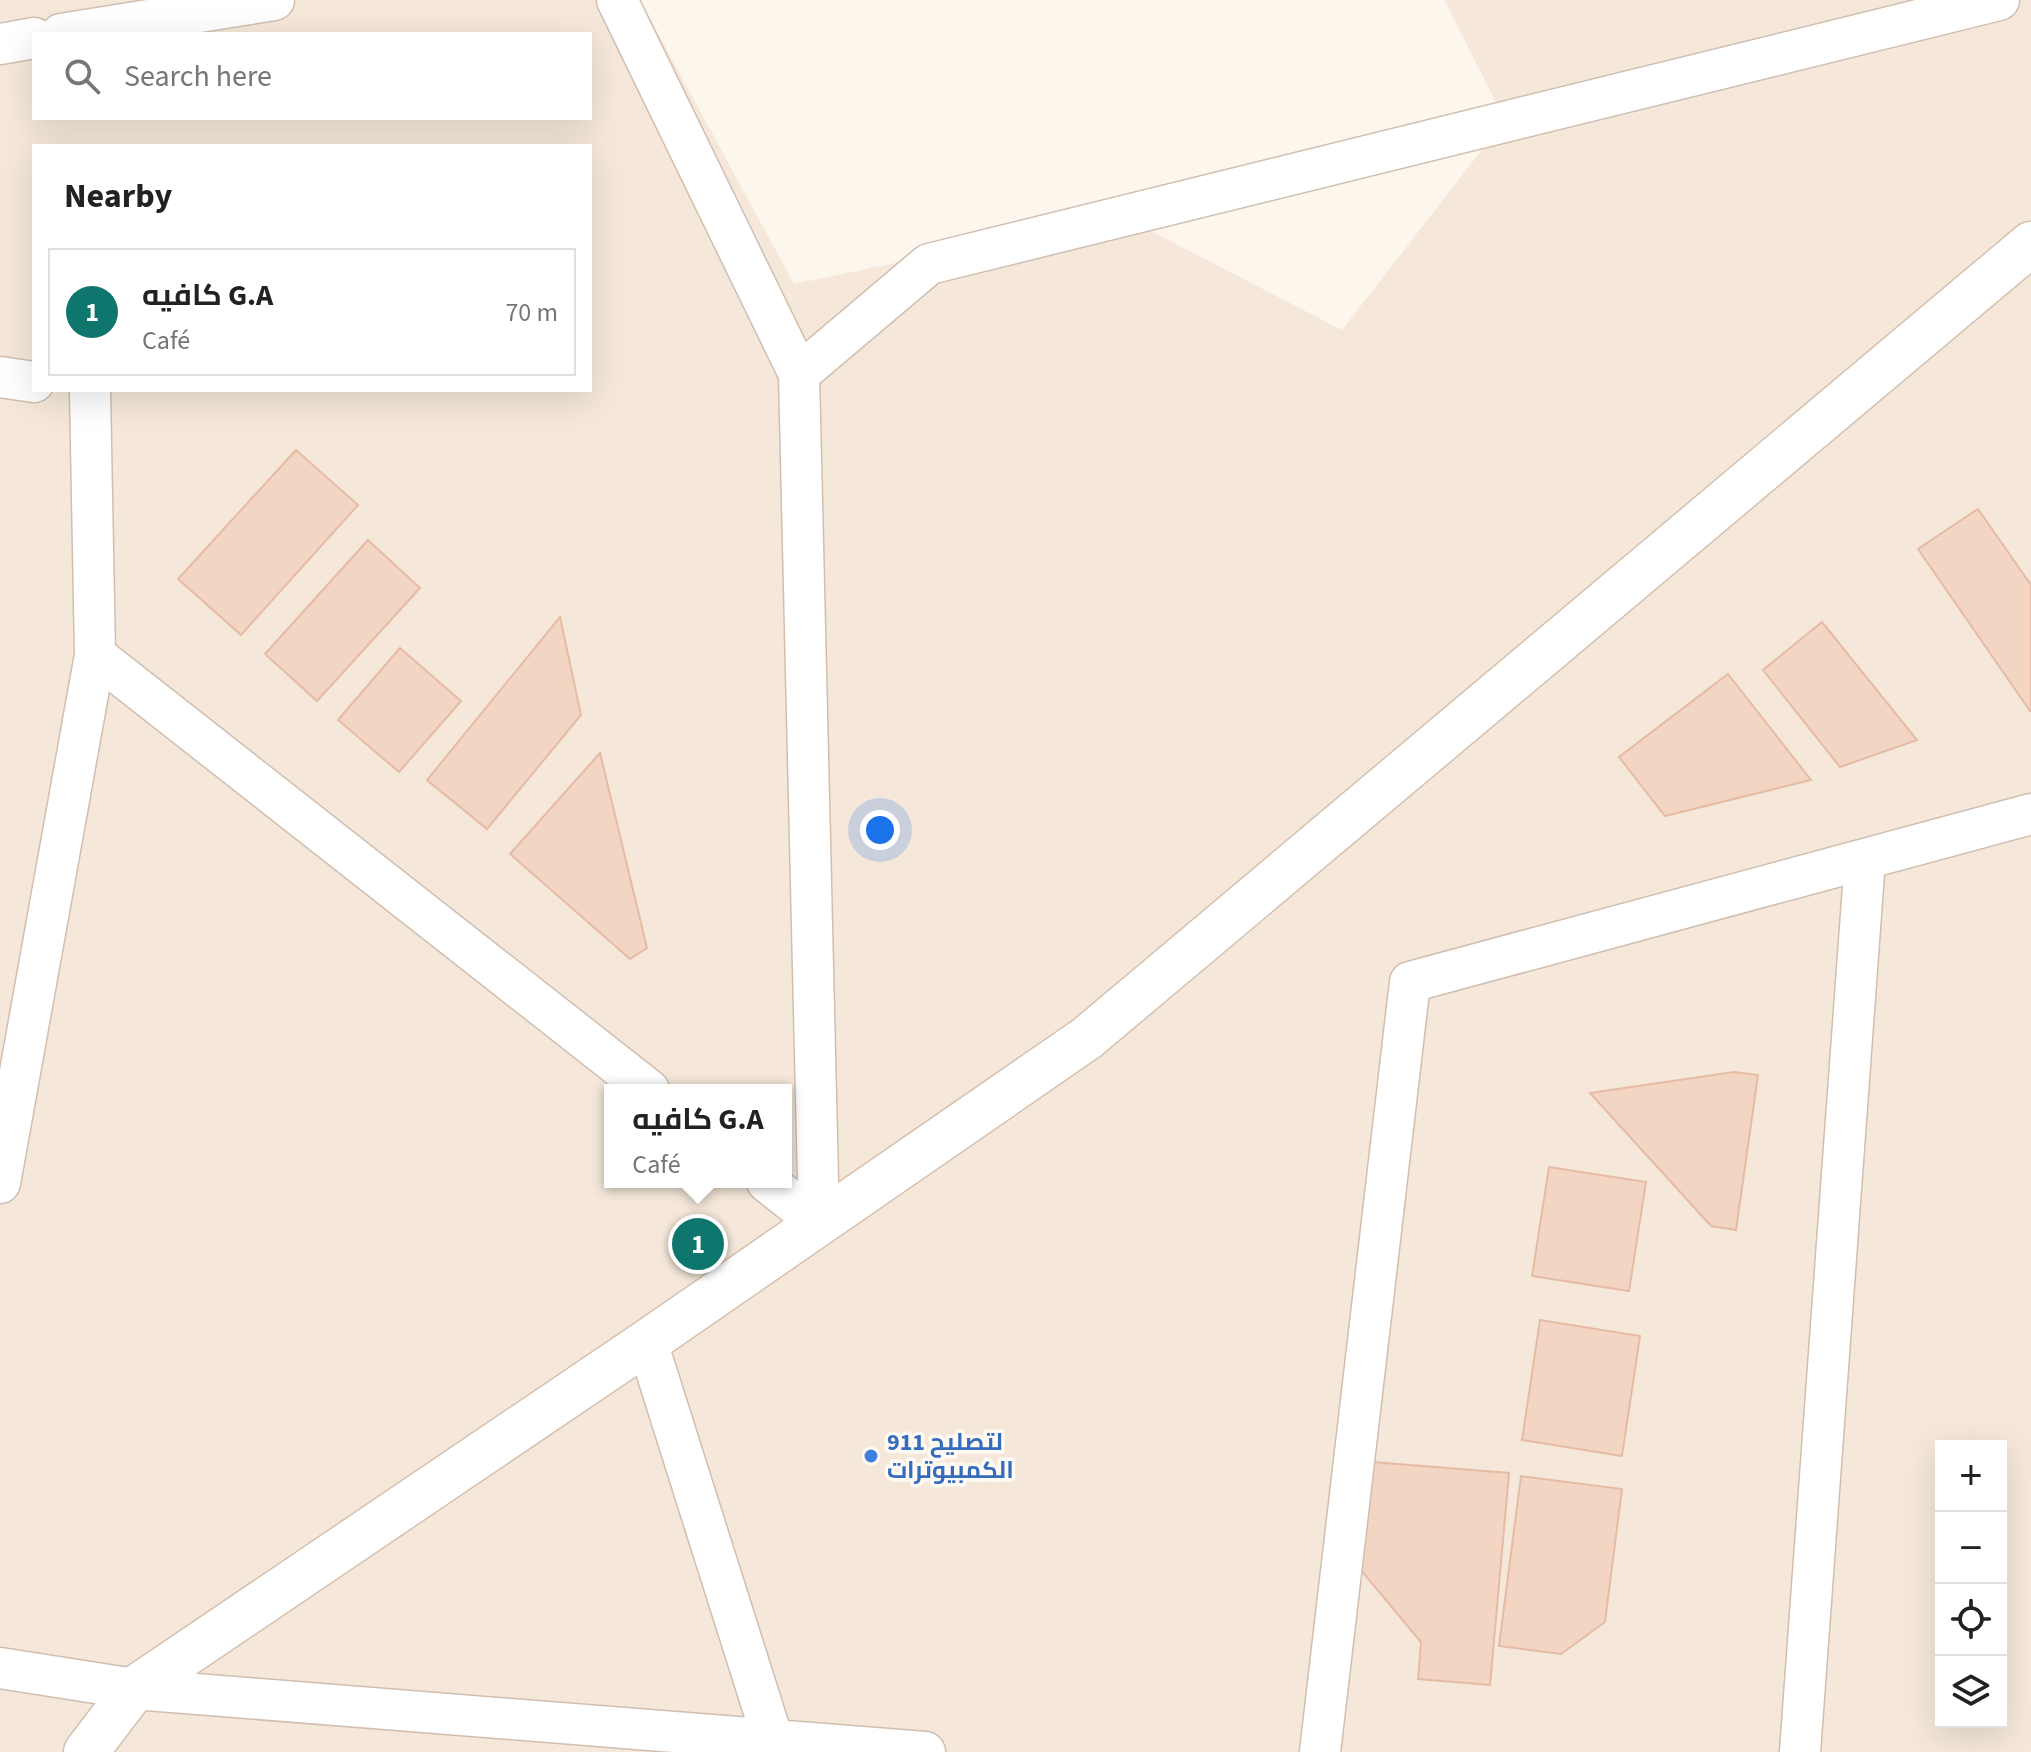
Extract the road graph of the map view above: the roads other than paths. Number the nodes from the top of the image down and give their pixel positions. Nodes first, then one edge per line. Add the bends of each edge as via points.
1 (274, 0) edge
2 (617, 0) edge
3 (1999, 0) edge
4 (74, 32) edge
5 (32, 38) edge
6 (0, 44) edge
7 (2031, 244) edge
8 (799, 374) junction
9 (0, 377) edge
10 (32, 382) edge
11 (90, 392) edge
12 (95, 655) junction
13 (2031, 814) edge
14 (1865, 859) junction
15 (641, 1084) edge
16 (0, 1183) edge
17 (775, 1188) edge
18 (819, 1223) junction
19 (647, 1342) junction
20 (0, 1668) edge
21 (134, 1689) junction
22 (773, 1740) junction
23 (862, 1750) edge
24 (86, 1752) edge
25 (925, 1752) edge
26 (1320, 1752) edge
27 (1800, 1752) edge

1 - 4 street
2 - 8 street
3 - 8 street via 929,264
5 - 6 street
7 - 18 street via 1087,1038
8 - 18 street
9 - 10 street
11 - 12 street
12 - 15 street
12 - 16 street
13 - 14 street
14 - 26 street via 1410,982
14 - 27 street
17 - 18 street
18 - 19 street
19 - 21 street
19 - 22 street
20 - 21 street
21 - 22 street
21 - 24 street
22 - 23 street
23 - 25 street

